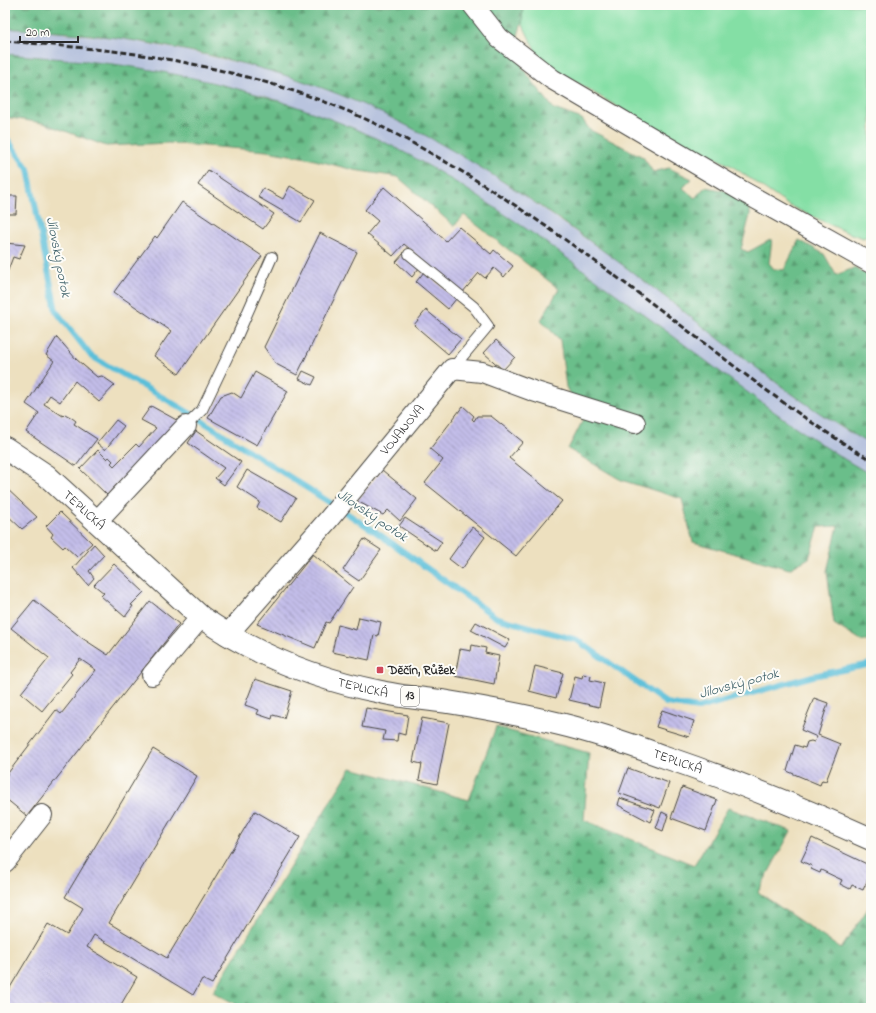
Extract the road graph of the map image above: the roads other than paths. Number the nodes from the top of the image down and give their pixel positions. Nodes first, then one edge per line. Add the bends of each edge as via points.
1 (473, 5) edge
2 (409, 254) dead end
3 (272, 257) dead end
4 (871, 263) edge
5 (452, 369) junction
6 (635, 422) dead end
7 (186, 426) joint
8 (5, 448) edge
9 (97, 521) junction
10 (202, 617) junction
11 (227, 635) junction
12 (152, 675) dead end
13 (42, 815) dead end
14 (871, 839) edge
15 (5, 862) edge

1 - 4 street via 499,38 552,79 742,192
2 - 5 lane via 474,307 488,326
3 - 7 lane via 202,410
5 - 6 street via 482,372 533,391
5 - 11 street, VOJANOVA via 328,520
7 - 9 street
8 - 9 main road, TEPLICKÁ / 13 via 47,476
9 - 10 main road, TEPLICKÁ / 13
10 - 11 main road, TEPLICKÁ / 13
10 - 12 street
11 - 14 main road, TEPLICKÁ / 13 via 264,655 337,682 562,724 640,748 801,807
13 - 15 street

